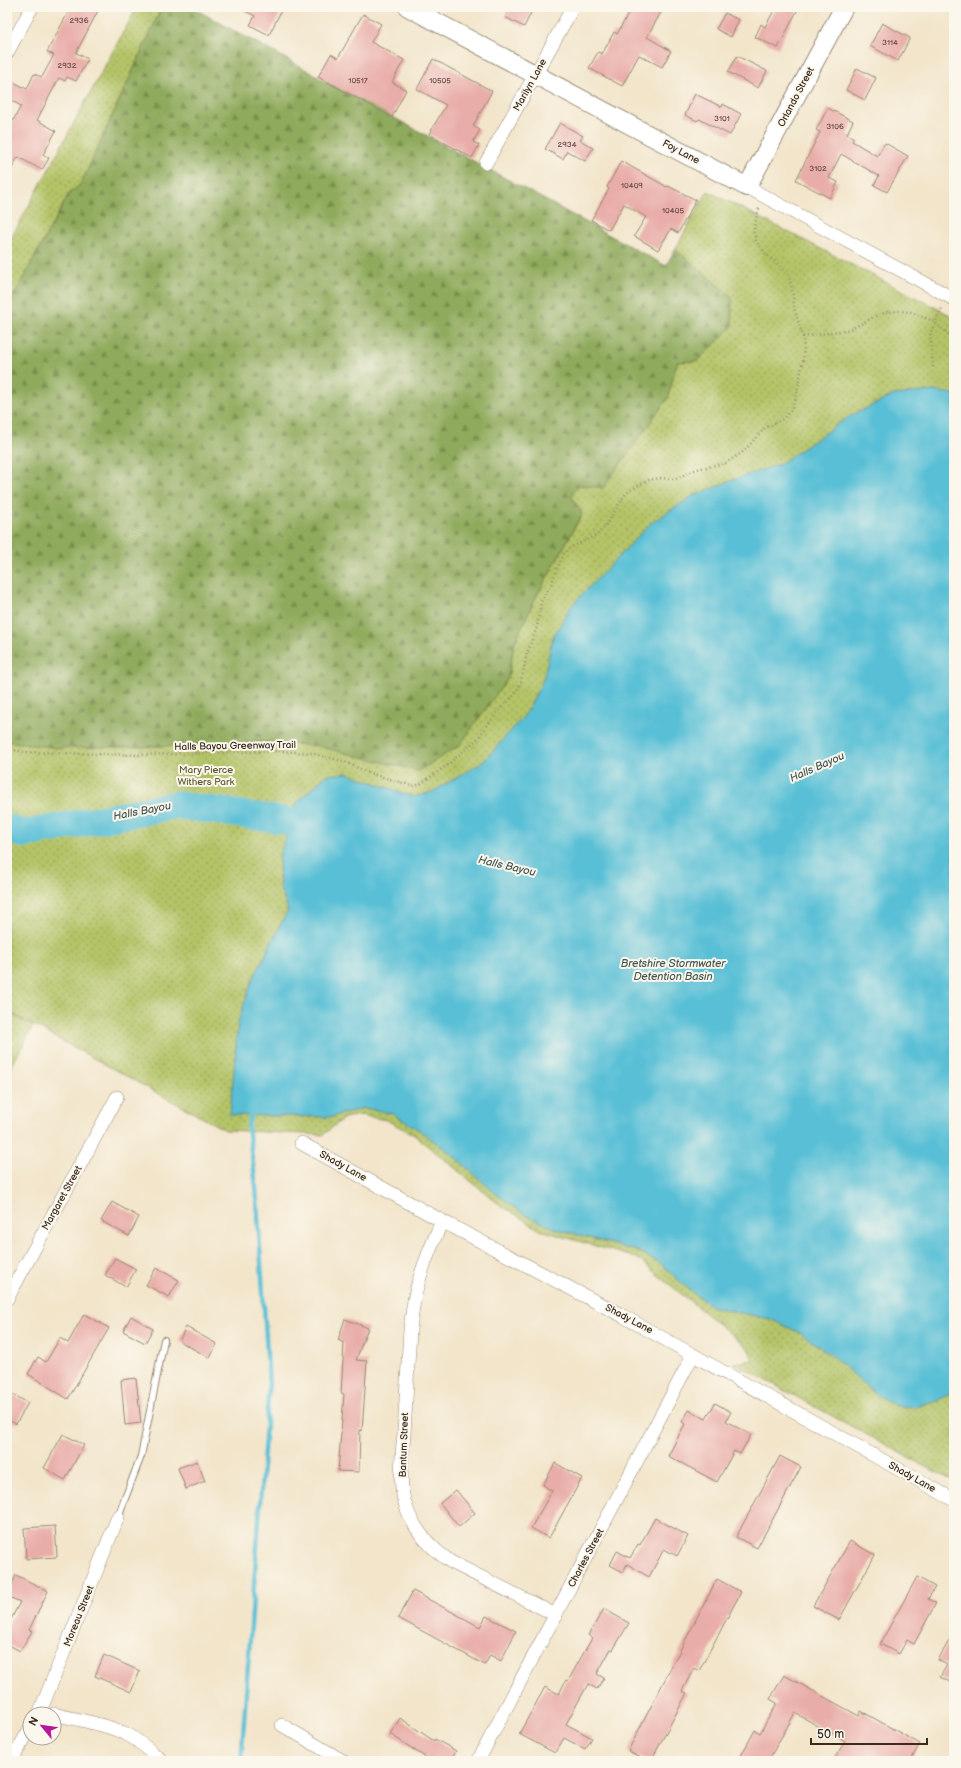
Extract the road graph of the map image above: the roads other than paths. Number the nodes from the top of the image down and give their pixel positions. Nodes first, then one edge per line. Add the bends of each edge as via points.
1 (32, 7) edge
2 (408, 7) edge
3 (573, 7) edge
4 (844, 7) edge
5 (7, 53) edge
6 (536, 75) junction
7 (486, 163) dead end
8 (747, 187) junction
9 (951, 298) edge
10 (117, 1097) dead end
11 (301, 1143) dead end
12 (442, 1221) junction
13 (7, 1299) edge
14 (164, 1340) dead end
15 (693, 1354) junction
16 (954, 1500) edge
17 (118, 1517) joint
18 (556, 1615) junction
19 (50, 1706) edge
20 (62, 1716) edge
21 (282, 1725) dead end
22 (22, 1742) edge
23 (11, 1761) edge
24 (162, 1761) edge
25 (343, 1761) edge
26 (478, 1761) edge

1 - 5 street
2 - 6 street, Foy Lane
3 - 6 street, Marilyn Lane
4 - 8 street, Orlando Street
6 - 7 street, Marilyn Lane
6 - 8 street, Foy Lane
8 - 9 street, Foy Lane
10 - 13 street, Margaret Street
11 - 12 street, Shady Lane
12 - 15 street, Shady Lane
12 - 18 street, Bantum Street via 424,1264 413,1307 401,1474 404,1500 412,1520 436,1551 451,1562
14 - 17 lane via 141,1456
15 - 16 street, Shady Lane
15 - 18 street, Charles Street
17 - 19 street, Moreau Street
18 - 26 street, Charles Street
20 - 24 street via 125,1733
21 - 25 street
22 - 23 street

